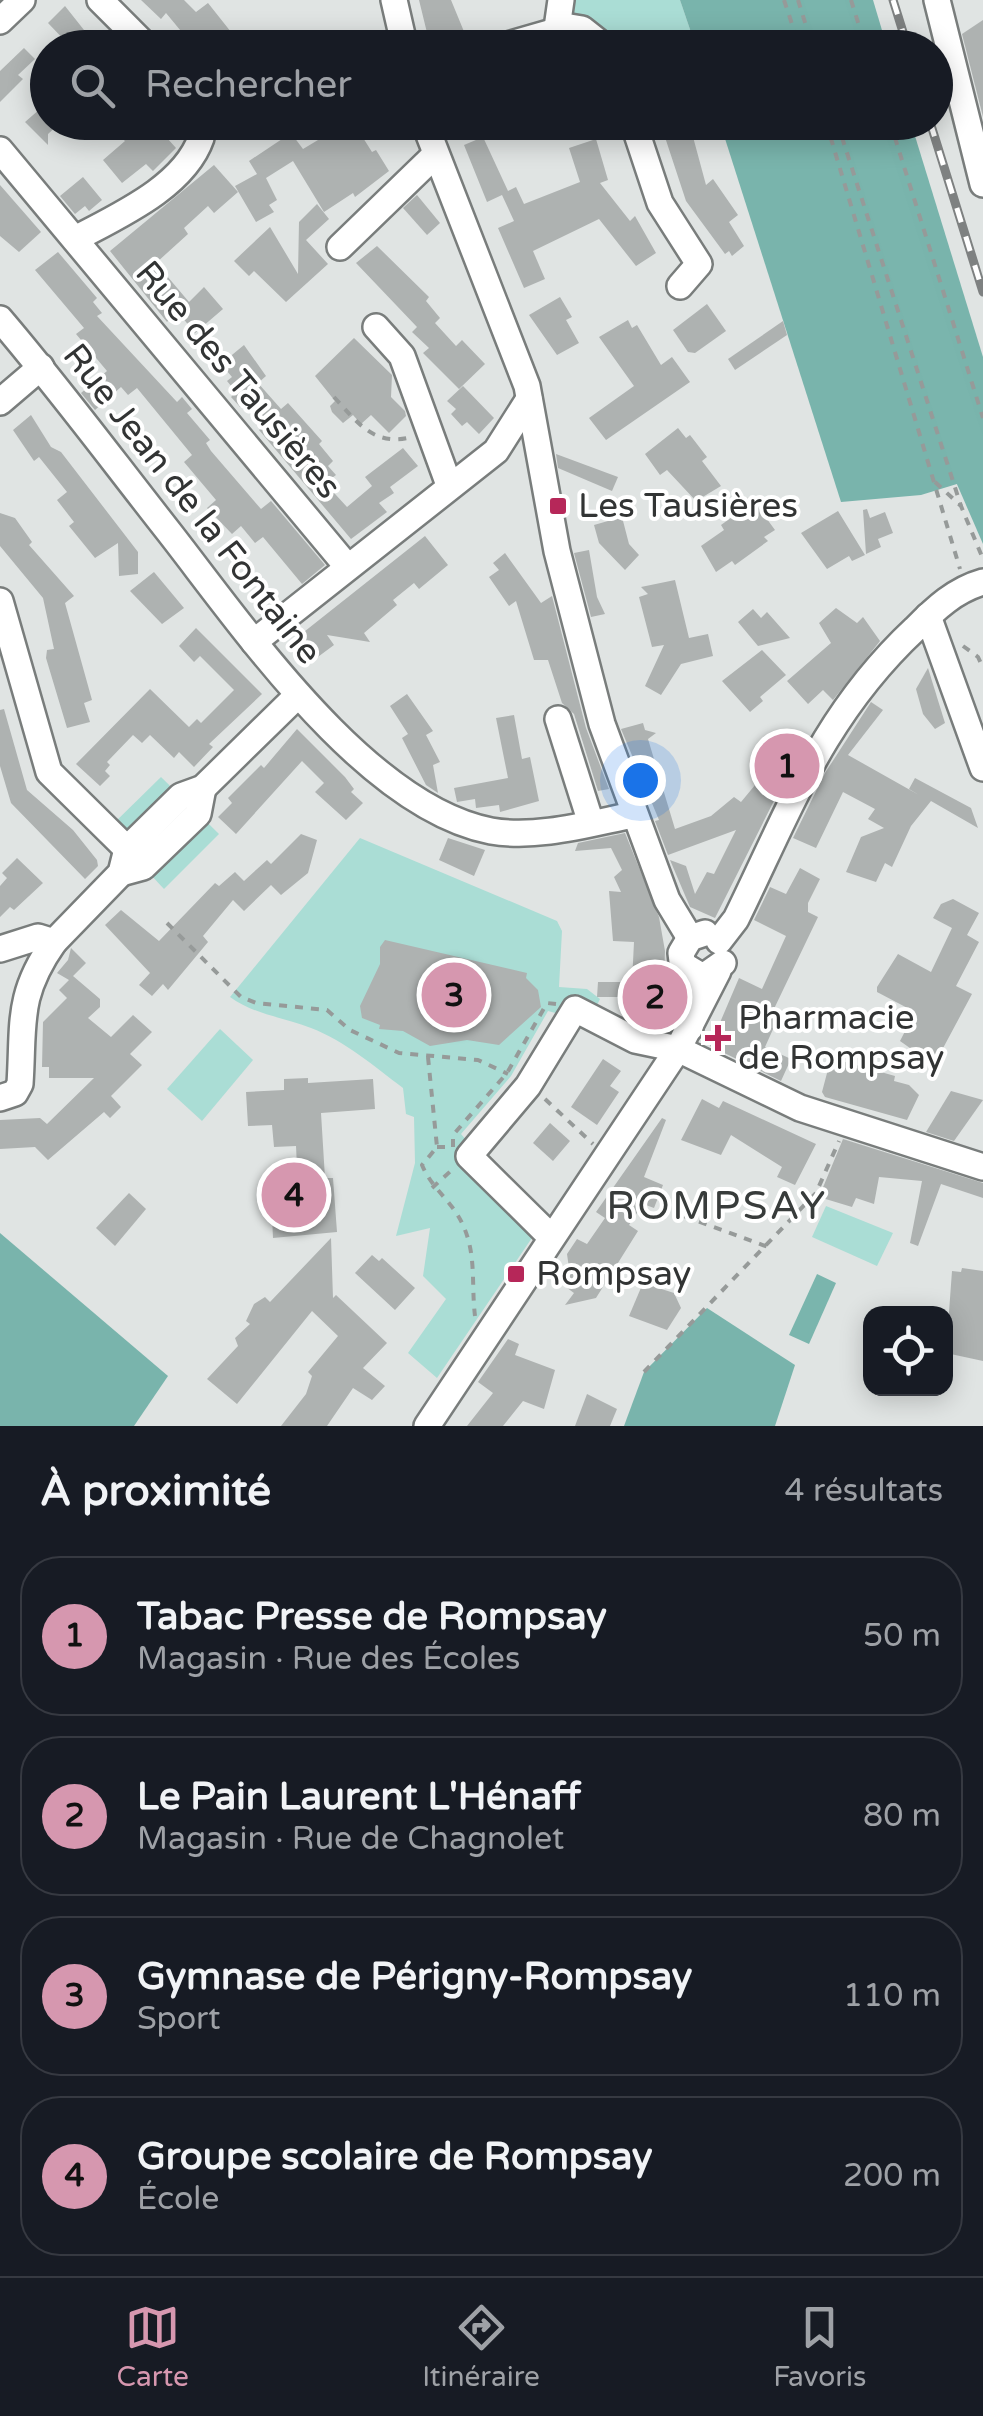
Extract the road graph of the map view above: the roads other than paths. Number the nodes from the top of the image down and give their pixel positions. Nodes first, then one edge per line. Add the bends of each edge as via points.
1 (22, 0) edge
2 (100, 0) edge
3 (394, 0) edge
4 (561, 0) edge
5 (936, 0) edge
6 (0, 21) edge
7 (557, 28) junction
8 (130, 30) edge
9 (401, 30) edge
10 (551, 30) edge
11 (583, 30) edge
12 (944, 30) edge
13 (953, 67) edge
14 (200, 140) edge
15 (430, 140) edge
16 (639, 140) edge
17 (0, 150) edge
18 (435, 156) junction
19 (983, 184) edge
20 (75, 239) junction
21 (340, 247) dead end
22 (680, 286) dead end
23 (0, 319) edge
24 (376, 327) dead end
25 (40, 367) junction
26 (530, 399) junction
27 (0, 402) edge
28 (539, 444) junction
29 (496, 450) junction
30 (449, 485) junction
31 (346, 566) junction
32 (973, 582) edge
33 (0, 601) edge
34 (928, 616) junction
35 (254, 642) junction
36 (895, 647) junction
37 (940, 654) junction
38 (298, 695) junction
39 (558, 719) dead end
40 (983, 768) edge
41 (633, 815) junction
42 (591, 823) junction
43 (130, 863) junction
44 (690, 938) junction
45 (719, 940) junction
46 (54, 942) junction
47 (0, 948) edge
48 (683, 965) junction
49 (718, 970) junction
50 (684, 1039) junction
51 (0, 1098) edge
52 (983, 1167) edge
53 (551, 1237) junction
54 (427, 1426) edge

1 - 6 street
2 - 8 street
3 - 9 street
4 - 7 street
5 - 12 street
7 - 10 street
7 - 11 street
13 - 19 street
14 - 20 street via 191,160 121,214
15 - 18 street
16 - 22 street via 660,203 699,264
17 - 20 street, Rue des Tausières
18 - 21 street
18 - 26 street
20 - 31 street, Rue des Tausières
23 - 25 street, Rue Jean de la Fontaine
24 - 30 street via 402,356
25 - 27 street
25 - 35 street, Rue Jean de la Fontaine
26 - 28 street
26 - 29 street
28 - 29 street
28 - 41 street via 580,644
29 - 30 street
30 - 31 street
31 - 35 street
32 - 34 street
33 - 43 street via 49,772 108,829
34 - 36 street
34 - 37 street
35 - 38 street, Rue Jean de la Fontaine
36 - 37 street
36 - 45 street via 828,729 736,920
37 - 40 street
38 - 42 street, Rue Jean de la Fontaine via 388,780 465,824 516,833
38 - 43 street
39 - 42 street
41 - 42 street, Rue Jean de la Fontaine
41 - 44 street
43 - 46 street
44 - 45 street via 705,934
44 - 48 street via 682,947
45 - 49 street via 724,956
46 - 47 street via 38,937
46 - 51 street via 22,1014 20,1084
48 - 49 street via 703,977
48 - 50 street
49 - 50 street
50 - 52 street via 845,1125
50 - 53 street
50 - 53 street via 635,1040 575,1009 528,1086 469,1156
53 - 54 street

